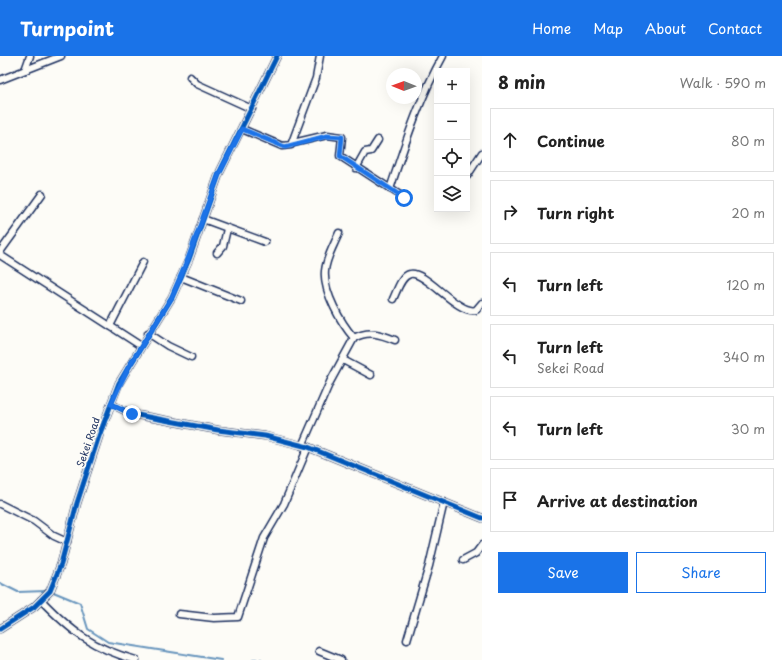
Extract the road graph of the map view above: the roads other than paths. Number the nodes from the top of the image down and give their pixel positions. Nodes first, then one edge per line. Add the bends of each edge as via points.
1 (30, 56) edge
2 (61, 56) edge
3 (277, 56) edge
4 (320, 56) edge
5 (444, 56) edge
6 (25, 70) junction
7 (190, 77) dead end
8 (0, 80) edge
9 (252, 109) junction
10 (242, 129) junction
11 (378, 140) dead end
12 (293, 143) junction
13 (482, 154) edge
14 (356, 168) junction
15 (470, 172) edge
16 (390, 189) junction
17 (42, 194) dead end
18 (404, 198) dead end
19 (203, 219) junction
20 (228, 229) junction
21 (339, 233) dead end
22 (265, 242) dead end
23 (0, 253) edge
24 (217, 253) dead end
25 (143, 262) dead end
26 (181, 276) junction
27 (393, 299) dead end
28 (241, 300) dead end
29 (482, 303) edge
30 (110, 326) junction
31 (148, 333) junction
32 (354, 338) junction
33 (395, 340) dead end
34 (141, 346) junction
35 (191, 357) dead end
36 (344, 360) junction
37 (371, 375) dead end
38 (111, 404) junction
39 (305, 446) junction
40 (444, 502) junction
41 (0, 504) edge
42 (482, 518) edge
43 (67, 542) junction
44 (482, 545) edge
45 (463, 560) dead end
46 (41, 600) junction
47 (178, 614) dead end
48 (0, 629) edge
49 (407, 640) dead end
50 (319, 651) dead end
51 (121, 658) edge
52 (136, 660) edge
53 (341, 660) edge

1 - 6 street
2 - 6 street
3 - 9 street, Sekei Road
4 - 12 street via 316,78
5 - 16 street via 434,72
6 - 8 street
7 - 9 street via 199,85
9 - 10 street, Sekei Road
10 - 12 street via 282,146 289,147
10 - 19 street, Sekei Road via 219,174
11 - 14 street via 371,151 366,151
12 - 14 street via 327,136 341,136 343,140 340,155
13 - 15 street
14 - 16 street
16 - 18 street
17 - 23 street
19 - 20 street
19 - 26 street, Sekei Road
20 - 22 street
20 - 24 street via 223,246
21 - 32 street via 327,260 325,280 337,312
23 - 30 street
25 - 30 street
26 - 28 street
26 - 31 street, Sekei Road via 164,312
27 - 29 street via 403,278 413,274 423,278 467,310 476,310
30 - 34 street
31 - 34 street, Sekei Road
31 - 35 street
32 - 33 street via 374,332
32 - 36 street
34 - 38 street, Sekei Road via 119,383
36 - 37 street
36 - 39 street via 321,400
38 - 39 street via 132,414 258,435
38 - 43 street, Sekei Road via 77,503
39 - 40 street
39 - 47 street via 284,504 264,538 238,617 214,618
40 - 42 street
40 - 49 street via 429,566
41 - 43 street via 34,520 54,536
43 - 46 street, Sekei Road via 50,591
44 - 45 street via 476,553
46 - 48 street, Sekei Road
46 - 51 street via 64,623 83,637
50 - 53 street
51 - 52 street

